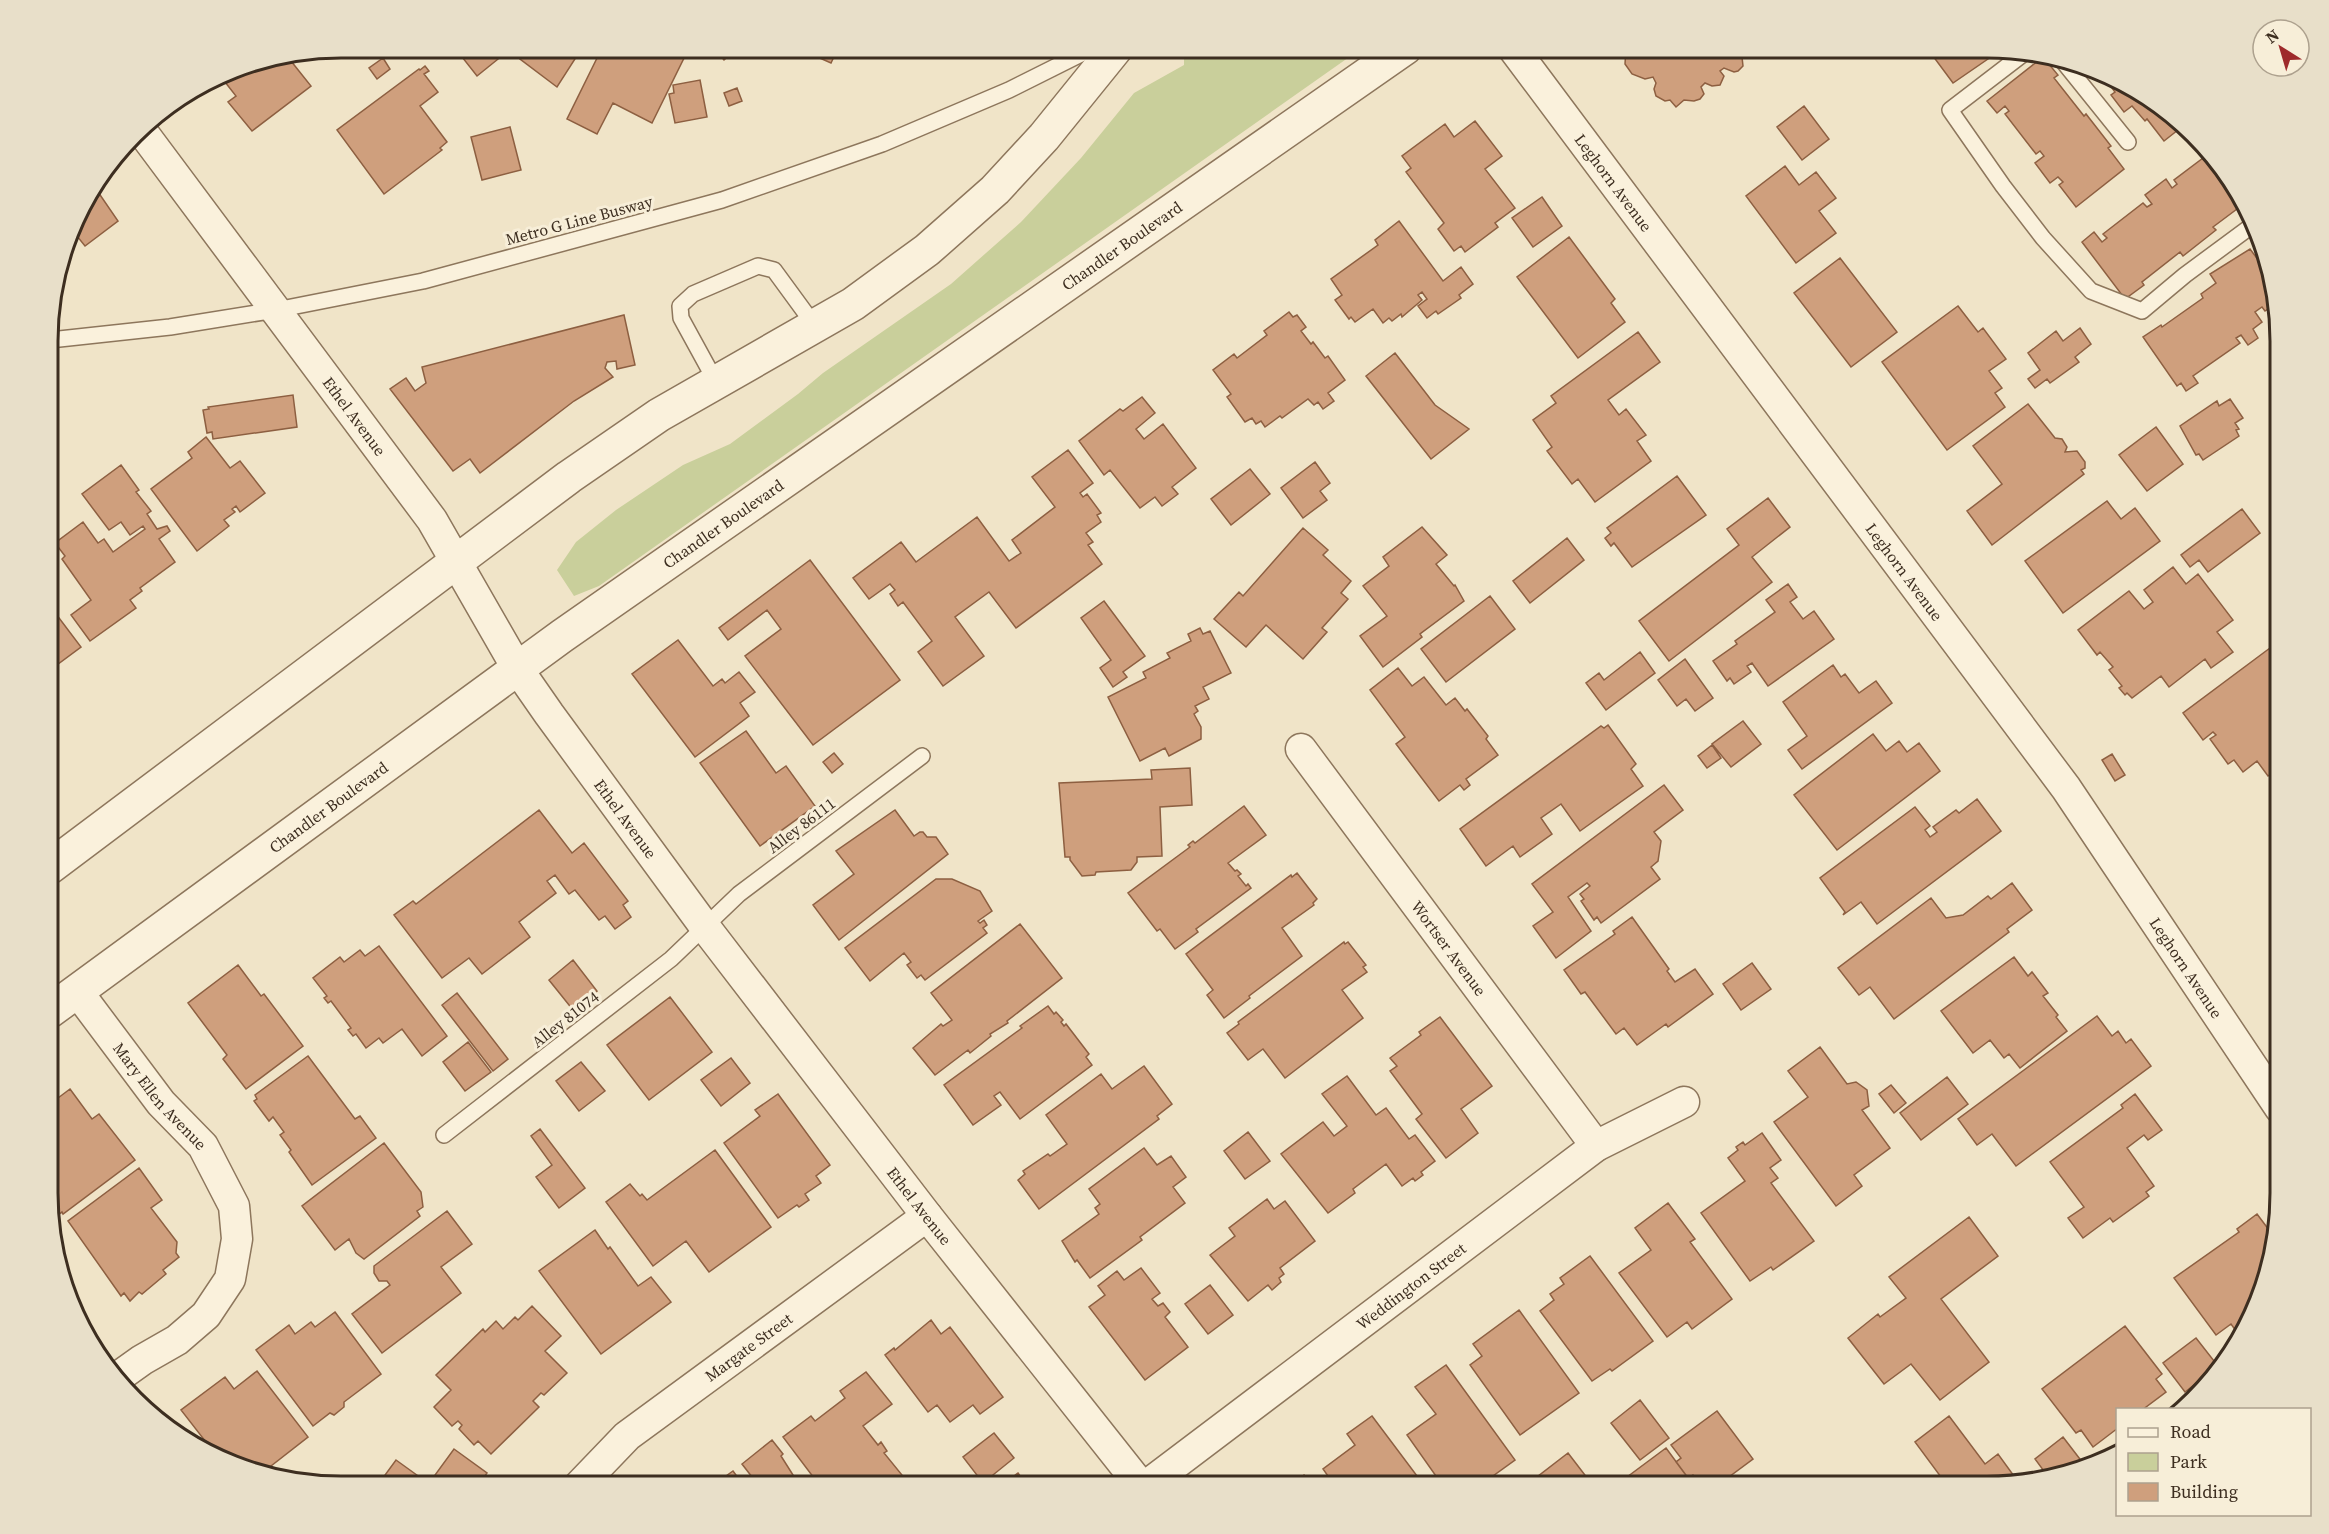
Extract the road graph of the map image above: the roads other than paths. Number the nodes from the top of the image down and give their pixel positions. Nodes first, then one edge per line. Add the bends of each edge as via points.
1 (1073, 58) edge
2 (1108, 58) edge
3 (1392, 58) edge
4 (1520, 58) edge
5 (2015, 60) edge
6 (2072, 72) edge
7 (147, 137) edge
8 (2128, 142) dead end
9 (2247, 229) edge
10 (276, 310) junction
11 (815, 326) junction
12 (58, 339) edge
13 (716, 382) junction
14 (456, 562) junction
15 (517, 668) junction
16 (1301, 749) dead end
17 (922, 756) dead end
18 (58, 862) edge
19 (705, 927) junction
20 (77, 991) junction
21 (58, 1006) edge
22 (2270, 1093) edge
23 (1684, 1102) dead end
24 (444, 1134) dead end
25 (1596, 1146) junction
26 (927, 1216) junction
27 (124, 1373) edge
28 (589, 1476) edge
29 (1135, 1476) edge
30 (1156, 1476) edge

1 - 10 lane, Metro G Line Busway via 882,144 722,200 423,281
2 - 11 street via 995,190 927,250 853,304
3 - 15 street, Chandler Boulevard
4 - 22 street, Leghorn Avenue via 2066,788
5 - 9 lane via 1950,110 2037,230 2091,291 2142,311
6 - 8 lane
7 - 10 street, Ethel Avenue
10 - 12 lane, Metro G Line Busway
10 - 14 street, Ethel Avenue via 432,520
11 - 13 street
11 - 13 lane via 774,270 758,266 693,294 680,306 681,318
13 - 14 street via 659,415 569,477
14 - 15 street, Ethel Avenue
14 - 18 street
15 - 19 street, Ethel Avenue
15 - 20 street, Chandler Boulevard
16 - 25 street, Wortser Avenue
17 - 19 lane, Alley 86111 via 739,894
19 - 24 lane, Alley 81074 via 671,959
19 - 26 street, Ethel Avenue
20 - 21 street, Chandler Boulevard
20 - 27 street, Mary Ellen Avenue via 160,1103 203,1146 234,1206 237,1239 230,1279 206,1316
23 - 25 street, Weddington Street
25 - 30 street, Weddington Street
26 - 28 street, Margate Street via 627,1436
26 - 29 street, Ethel Avenue

